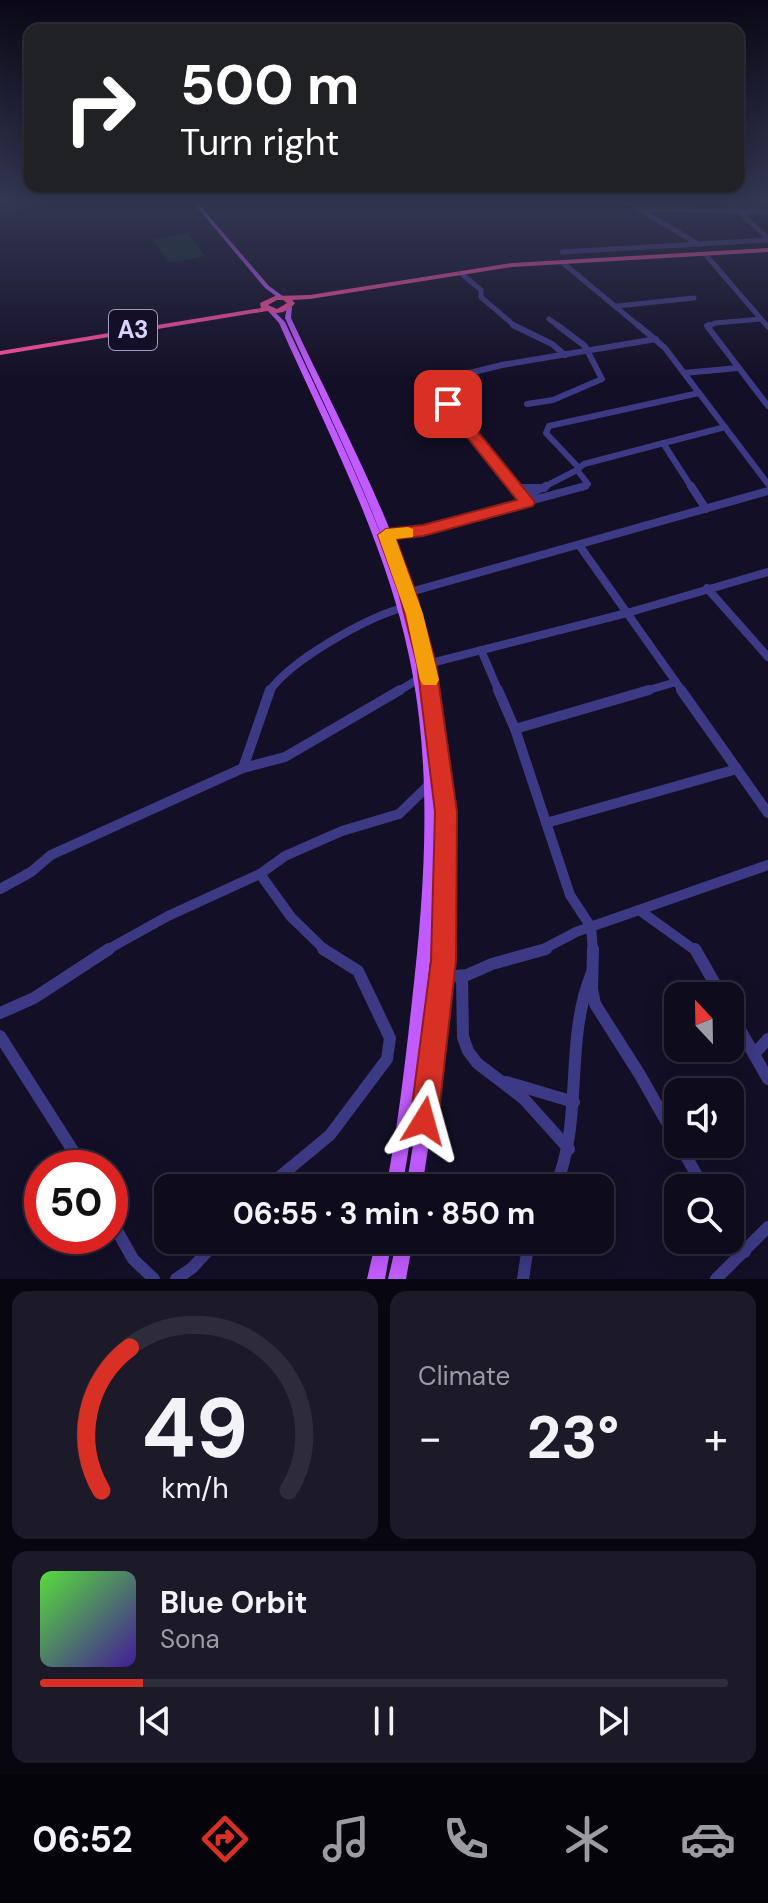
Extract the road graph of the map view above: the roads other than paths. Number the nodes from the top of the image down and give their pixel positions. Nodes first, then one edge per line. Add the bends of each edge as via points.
1 (237, 260) edge
2 (244, 260) edge
3 (602, 260) edge
4 (613, 260) edge
5 (710, 260) edge
6 (563, 263) junction
7 (463, 275) junction
8 (694, 298) dead end
9 (286, 302) junction
10 (267, 306) junction
11 (616, 306) junction
12 (549, 319) dead end
13 (761, 319) junction
14 (768, 327) edge
15 (656, 339) junction
16 (0, 351) edge
17 (588, 352) junction
18 (565, 355) junction
19 (738, 368) junction
20 (684, 373) junction
21 (699, 393) junction
22 (527, 404) dead end
23 (768, 406) edge
24 (725, 427) junction
25 (663, 443) junction
26 (577, 468) junction
27 (768, 484) edge
28 (517, 488) junction
29 (544, 488) junction
30 (768, 491) edge
31 (559, 495) junction
32 (526, 500) junction
33 (706, 509) junction
34 (386, 535) junction
35 (579, 545) junction
36 (768, 572) edge
37 (707, 588) junction
38 (402, 594) junction
39 (402, 608) junction
40 (627, 613) junction
41 (481, 650) junction
42 (768, 657) edge
43 (427, 664) junction
44 (417, 680) junction
45 (676, 682) junction
46 (515, 729) junction
47 (243, 768) junction
48 (737, 769) junction
49 (430, 784) junction
50 (767, 810) edge
51 (546, 823) junction
52 (768, 865) edge
53 (260, 874) junction
54 (0, 889) edge
55 (639, 910) junction
56 (591, 927) junction
57 (591, 975) junction
58 (442, 977) junction
59 (462, 979) junction
60 (714, 982) edge
61 (0, 1013) edge
62 (0, 1036) edge
63 (744, 1036) edge
64 (768, 1039) edge
65 (754, 1054) junction
66 (768, 1079) edge
67 (501, 1081) junction
68 (574, 1102) junction
69 (569, 1149) junction
70 (73, 1150) edge
71 (283, 1174) edge
72 (396, 1174) edge
73 (416, 1174) edge
74 (560, 1174) edge
75 (696, 1174) edge
76 (768, 1227) edge
77 (764, 1241) edge
78 (128, 1250) edge
79 (745, 1252) joint
80 (205, 1254) edge
81 (381, 1254) edge
82 (402, 1254) edge
83 (527, 1254) edge
84 (154, 1279) edge
85 (176, 1279) edge
86 (376, 1279) edge
87 (397, 1279) edge
88 (523, 1279) edge
89 (716, 1279) edge

1 - 10 main road via 259,286
2 - 9 main road
3 - 9 highway, A3 via 527,264
4 - 6 highway, A3
5 - 13 street
6 - 7 highway, A3
6 - 11 street
7 - 9 highway, A3
7 - 18 street via 481,290 490,308
8 - 11 street
9 - 10 highway, A3
9 - 10 highway, A3
9 - 34 main road via 288,318
10 - 16 highway, A3
10 - 38 main road via 282,322
11 - 15 street
12 - 17 street
13 - 14 street
13 - 19 street via 707,326
15 - 17 street
15 - 20 street
17 - 18 street
17 - 22 street via 602,379 553,400
18 - 28 street via 433,382
19 - 20 street
19 - 23 street
20 - 21 street
21 - 24 street
21 - 26 street via 549,426 546,433
24 - 25 street
24 - 27 street
25 - 26 street
25 - 33 street
26 - 29 street
26 - 31 street via 588,484
28 - 29 street
28 - 32 street
29 - 31 street
29 - 32 street
30 - 33 street
31 - 32 street
32 - 34 street via 423,530
33 - 35 street
34 - 38 main road
35 - 38 street
35 - 40 street
36 - 37 street
37 - 40 street
37 - 42 street
38 - 39 main road
38 - 43 main road
39 - 44 main road
39 - 47 street via 377,615 273,683
40 - 41 street
40 - 45 street
41 - 43 street
41 - 46 street
43 - 58 main road via 446,812
44 - 47 street via 285,757
44 - 49 main road
45 - 46 street
45 - 48 street
46 - 51 street
47 - 54 street via 51,855
48 - 50 street
48 - 51 street
49 - 53 street via 399,814 304,846
49 - 72 main road via 424,963
51 - 56 street via 570,895
52 - 55 street
53 - 61 street via 168,916 34,998
53 - 71 street via 320,947 358,971 390,1038 387,1059 330,1135
55 - 56 street
55 - 60 street via 693,946
56 - 57 street
56 - 59 street via 542,953 499,961
57 - 68 street via 580,999
57 - 75 street via 595,1004
58 - 59 street
58 - 73 main road
59 - 67 street via 463,1037 477,1063
62 - 70 street
63 - 65 street
64 - 65 street
65 - 66 street
67 - 68 street
67 - 69 street
68 - 69 street
69 - 74 street
76 - 77 street
77 - 79 street
78 - 84 street
79 - 89 street
80 - 85 street
81 - 86 main road
82 - 87 main road
83 - 88 street

